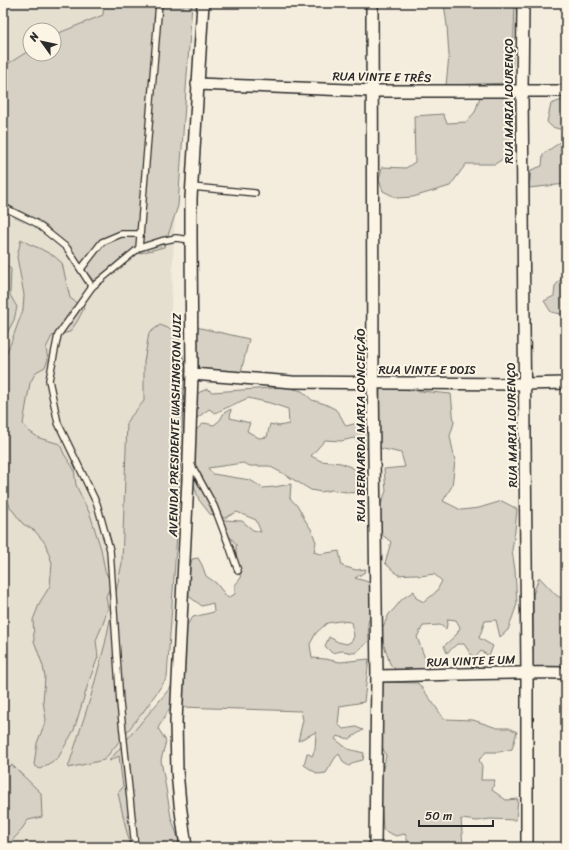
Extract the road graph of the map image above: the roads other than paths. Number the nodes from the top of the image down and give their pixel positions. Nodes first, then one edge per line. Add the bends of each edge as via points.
1 (158, 3) edge
2 (203, 3) edge
3 (372, 3) edge
4 (522, 3) edge
5 (198, 84) junction
6 (373, 91) junction
7 (522, 91) junction
8 (566, 91) edge
9 (192, 187) junction
10 (255, 193) dead end
11 (3, 207) edge
12 (140, 234) junction
13 (191, 240) junction
14 (139, 248) junction
15 (81, 269) junction
16 (92, 287) junction
17 (192, 374) junction
18 (566, 382) edge
19 (373, 383) junction
20 (524, 384) junction
21 (189, 460) junction
22 (238, 571) dead end
23 (527, 672) junction
24 (566, 673) edge
25 (377, 676) junction
26 (135, 847) edge
27 (186, 847) edge
28 (375, 847) edge
29 (527, 847) edge

1 - 12 lane
2 - 5 street, AVENIDA PRESIDENTE WASHINGTON LUIZ
3 - 6 street, RUA BERNARDA MARIA CONCEIÇÃO
4 - 7 street, RUA MARIA LOURENÇO
5 - 6 street, RUA VINTE E TRÊS
5 - 9 street, AVENIDA PRESIDENTE WASHINGTON LUIZ
6 - 7 street, RUA VINTE E TRÊS
6 - 19 street, RUA BERNARDA MARIA CONCEIÇÃO
7 - 8 street, RUA VINTE E TRÊS
7 - 20 street, RUA MARIA LOURENÇO
9 - 10 lane
9 - 13 street, AVENIDA PRESIDENTE WASHINGTON LUIZ
11 - 15 lane via 36,223 67,248
12 - 14 lane
12 - 15 lane via 121,234 102,242
13 - 14 lane via 176,238
13 - 17 street, AVENIDA PRESIDENTE WASHINGTON LUIZ
14 - 16 lane
15 - 16 lane
16 - 26 lane via 58,334 49,380 58,423 97,504 110,550 120,703
17 - 19 street, RUA VINTE E DOIS via 292,382
17 - 21 street, AVENIDA PRESIDENTE WASHINGTON LUIZ
18 - 20 street, RUA VINTE E DOIS
19 - 20 street, RUA VINTE E DOIS
19 - 25 street, RUA BERNARDA MARIA CONCEIÇÃO
20 - 23 street, RUA MARIA LOURENÇO
21 - 22 lane via 214,506
21 - 27 street, AVENIDA PRESIDENTE WASHINGTON LUIZ via 176,721 177,771
23 - 24 street, RUA VINTE E UM
23 - 25 street, RUA VINTE E UM
23 - 29 street, RUA MARIA LOURENÇO
25 - 28 street, RUA BERNARDA MARIA CONCEIÇÃO

